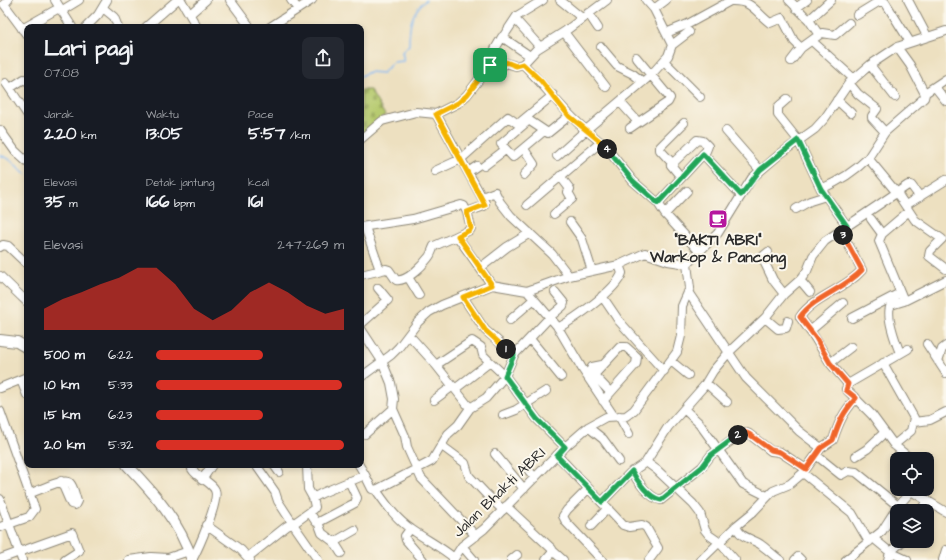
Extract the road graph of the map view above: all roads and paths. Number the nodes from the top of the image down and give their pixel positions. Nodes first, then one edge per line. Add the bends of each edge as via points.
1 (8, 0) edge
2 (55, 0) edge
3 (79, 0) edge
4 (108, 0) edge
5 (176, 0) edge
6 (181, 0) edge
7 (206, 0) edge
8 (230, 0) edge
9 (291, 0) edge
10 (312, 0) edge
11 (543, 0) edge
12 (560, 0) edge
13 (607, 0) edge
14 (646, 0) edge
15 (666, 0) edge
16 (789, 0) edge
17 (807, 0) edge
18 (831, 0) edge
19 (908, 0) edge
20 (103, 8) junction
21 (796, 8) junction
22 (298, 9) junction
23 (654, 9) junction
24 (60, 10) junction
25 (190, 14) junction
26 (585, 15) junction
27 (857, 15) dead end
28 (515, 20) junction
29 (809, 20) junction
30 (849, 23) dead end
31 (38, 24) edge
32 (70, 24) edge
33 (89, 24) edge
34 (117, 24) edge
35 (149, 24) edge
36 (195, 24) edge
37 (248, 24) edge
38 (275, 24) edge
39 (598, 28) dead end
40 (24, 31) edge
41 (946, 31) edge
42 (564, 32) junction
43 (689, 32) dead end
44 (666, 34) junction
45 (927, 36) junction
46 (503, 37) junction
47 (816, 38) junction
48 (910, 42) junction
49 (672, 45) junction
50 (540, 47) junction
51 (601, 47) dead end
52 (897, 47) junction
53 (801, 48) junction
54 (530, 56) junction
55 (636, 58) dead end
56 (664, 61) junction
57 (791, 61) dead end
58 (523, 64) junction
59 (490, 65) junction
60 (870, 65) junction
61 (651, 75) junction
62 (24, 79) edge
63 (946, 79) edge
64 (851, 81) junction
65 (643, 82) junction
66 (606, 87) dead end
67 (935, 87) junction
68 (925, 93) junction
69 (553, 95) junction
70 (700, 97) dead end
71 (895, 97) dead end
72 (787, 99) dead end
73 (837, 100) junction
74 (946, 101) edge
75 (620, 102) junction
76 (24, 110) edge
77 (851, 113) dead end
78 (436, 114) junction
79 (569, 116) junction
80 (638, 122) junction
81 (684, 123) dead end
82 (630, 128) dead end
83 (0, 130) edge
84 (586, 130) junction
85 (544, 131) junction
86 (726, 132) dead end
87 (886, 132) junction
88 (364, 136) edge
89 (3, 138) edge
90 (798, 140) junction
91 (601, 142) junction
92 (524, 149) junction
93 (506, 150) junction
94 (703, 154) junction
95 (557, 156) dead end
96 (868, 158) junction
97 (24, 159) edge
98 (461, 159) junction
99 (672, 164) junction
100 (760, 170) junction
101 (435, 171) dead end
102 (468, 172) junction
103 (524, 175) dead end
104 (560, 176) junction
105 (681, 177) junction
106 (946, 180) edge
107 (687, 191) dead end
108 (823, 192) junction
109 (897, 193) junction
110 (741, 195) junction
111 (482, 196) junction
112 (920, 197) junction
113 (658, 203) junction
114 (527, 205) dead end
115 (907, 208) junction
116 (796, 209) dead end
117 (467, 212) junction
118 (554, 214) dead end
119 (665, 214) junction
120 (871, 219) dead end
121 (570, 222) dead end
122 (364, 227) edge
123 (844, 229) junction
124 (364, 230) edge
125 (530, 233) junction
126 (882, 234) junction
127 (458, 236) junction
128 (944, 237) edge
129 (0, 247) edge
130 (699, 251) junction
131 (768, 252) dead end
132 (24, 261) edge
133 (687, 264) junction
134 (619, 265) junction
135 (480, 268) junction
136 (946, 269) edge
137 (380, 270) junction
138 (592, 271) junction
139 (364, 274) edge
140 (0, 276) edge
141 (408, 276) junction
142 (569, 276) junction
143 (800, 280) junction
144 (946, 280) edge
145 (492, 285) junction
146 (378, 288) dead end
147 (527, 291) junction
148 (555, 292) dead end
149 (688, 292) junction
150 (810, 292) dead end
151 (784, 294) junction
152 (419, 295) dead end
153 (602, 296) junction
154 (463, 297) junction
155 (902, 297) junction
156 (24, 299) edge
157 (534, 299) junction
158 (843, 303) dead end
159 (550, 317) junction
160 (765, 318) junction
161 (852, 318) dead end
162 (510, 320) dead end
163 (364, 321) edge
164 (788, 321) dead end
165 (558, 328) junction
166 (810, 331) junction
167 (364, 334) edge
168 (409, 335) junction
169 (530, 339) junction
170 (0, 340) edge
171 (927, 344) dead end
172 (24, 346) edge
173 (946, 346) edge
174 (851, 347) dead end
175 (908, 349) dead end
176 (729, 352) junction
177 (900, 352) junction
178 (514, 355) junction
179 (382, 361) junction
180 (938, 361) junction
181 (490, 362) junction
182 (671, 362) junction
183 (830, 363) junction
184 (883, 363) junction
185 (436, 365) junction
186 (664, 370) junction
187 (946, 373) edge
188 (364, 375) edge
189 (688, 375) dead end
190 (505, 376) junction
191 (561, 377) dead end
192 (24, 378) edge
193 (706, 383) junction
194 (848, 384) junction
195 (0, 388) edge
196 (454, 388) junction
197 (546, 391) dead end
198 (610, 392) junction
199 (856, 398) junction
200 (434, 400) dead end
201 (603, 401) junction
202 (727, 402) dead end
203 (525, 405) junction
204 (470, 408) junction
205 (393, 409) junction
206 (684, 409) junction
207 (0, 411) edge
208 (946, 412) edge
209 (503, 415) dead end
210 (616, 416) junction
211 (914, 422) junction
212 (588, 427) junction
213 (884, 433) junction
214 (365, 434) dead end
215 (629, 434) dead end
216 (894, 445) junction
217 (442, 446) junction
218 (565, 447) junction
219 (719, 449) junction
220 (819, 451) junction
221 (902, 452) edge
222 (495, 454) dead end
223 (557, 456) junction
224 (856, 456) dead end
225 (619, 461) dead end
226 (646, 462) junction
227 (526, 467) dead end
228 (130, 468) edge
229 (192, 468) edge
230 (210, 468) edge
231 (258, 468) edge
232 (307, 468) edge
233 (360, 468) edge
234 (416, 468) junction
235 (632, 471) junction
236 (804, 471) junction
237 (364, 475) junction
238 (535, 478) junction
239 (202, 480) junction
240 (61, 481) dead end
241 (348, 481) junction
242 (524, 488) junction
243 (674, 488) junction
244 (588, 489) junction
245 (376, 490) junction
246 (31, 493) junction
247 (767, 496) junction
248 (907, 496) edge
249 (921, 496) edge
250 (313, 498) junction
251 (0, 499) edge
252 (927, 500) junction
253 (602, 502) junction
254 (896, 504) edge
255 (900, 504) edge
256 (925, 504) edge
257 (505, 508) junction
258 (608, 508) junction
259 (946, 512) edge
260 (310, 513) junction
261 (890, 518) edge
262 (318, 522) junction
263 (10, 524) junction
264 (293, 524) junction
265 (206, 525) junction
266 (591, 526) dead end
267 (736, 526) junction
268 (0, 527) edge
269 (410, 529) junction
270 (356, 530) dead end
271 (476, 536) junction
272 (871, 540) junction
273 (334, 542) junction
274 (719, 542) junction
275 (462, 546) junction
276 (896, 548) edge
277 (946, 550) edge
278 (553, 551) junction
279 (341, 553) dead end
280 (21, 556) edge
281 (889, 556) edge
282 (191, 557) edge
283 (771, 557) edge
284 (249, 558) edge
285 (705, 558) edge
286 (0, 559) edge
287 (454, 559) edge
288 (65, 560) edge
289 (129, 560) edge
290 (318, 560) edge
291 (423, 560) edge
292 (474, 560) edge
293 (546, 560) edge
294 (563, 560) edge
295 (602, 560) edge
296 (649, 560) edge
297 (735, 560) edge
298 (780, 560) edge
299 (795, 560) edge
300 (801, 560) edge
301 (846, 560) edge
302 (907, 560) edge
303 (943, 560) edge

1 - 40 street via 4,4
2 - 24 street
3 - 24 street
4 - 20 street
5 - 35 street
6 - 25 street
7 - 25 street
8 - 37 street
9 - 22 street
10 - 22 street
11 - 28 street
12 - 26 street
13 - 26 street
14 - 23 street
15 - 23 street
16 - 21 street
17 - 21 street
18 - 29 street
19 - 45 street
20 - 33 street
20 - 34 street via 114,17
21 - 29 street
22 - 38 street
23 - 44 street
24 - 31 street
24 - 32 street
25 - 36 street
26 - 39 street
26 - 42 street
27 - 48 street via 878,2 885,2
28 - 46 street
28 - 50 street
29 - 47 street
30 - 47 street via 835,35 822,34
41 - 45 street
42 - 50 street
42 - 66 street
43 - 49 street
44 - 49 street
44 - 53 street via 730,1 737,1 753,6 770,23 782,18 794,41
45 - 48 street
46 - 54 street
46 - 59 street via 495,49
47 - 53 street
47 - 64 street
48 - 52 street
49 - 56 street
50 - 54 street
51 - 65 street via 617,66
52 - 60 street
52 - 68 street
53 - 57 street
54 - 58 street
55 - 61 street
56 - 61 street
56 - 70 street
58 - 59 street via 516,66 506,62 498,70
58 - 69 street
59 - 78 street via 467,95 458,103
60 - 64 street
60 - 71 street
61 - 65 street
61 - 80 street via 670,100
62 - 76 street via 8,86
63 - 67 street
64 - 73 street
64 - 87 street via 858,94 877,109 872,118
65 - 75 street
67 - 68 street
67 - 74 street
68 - 87 street via 924,98
69 - 79 street
69 - 98 street via 518,124 511,117 506,118
72 - 90 street via 777,111
73 - 77 street
73 - 90 street via 820,123
75 - 80 street
75 - 84 street
78 - 88 street via 416,112 387,119 374,125
78 - 98 street
79 - 84 street
79 - 85 street via 550,132
80 - 82 street
81 - 99 street via 660,146 660,150
83 - 89 street
84 - 91 street
84 - 95 street
85 - 92 street
85 - 93 street via 528,121 502,142
86 - 100 street
87 - 96 street
89 - 97 street
90 - 100 street
90 - 108 street
91 - 104 street
91 - 113 street via 633,181
92 - 93 street via 513,157
92 - 103 street via 534,164
93 - 102 street
94 - 99 street via 708,146 699,139
94 - 105 street
94 - 110 street
96 - 108 street via 856,170
96 - 109 street
98 - 101 street
98 - 102 street
99 - 105 street via 672,169
100 - 110 street
102 - 111 street
104 - 114 street
104 - 118 street via 570,188 568,192 572,199
105 - 113 street
106 - 112 street
107 - 119 street
108 - 116 street
108 - 123 street
109 - 112 street via 909,185
109 - 115 street
109 - 123 street
110 - 130 street via 718,233
111 - 117 street via 484,206
111 - 125 street via 495,192 511,216
112 - 115 street
113 - 119 street
115 - 126 street
115 - 128 street via 915,220
117 - 122 street via 461,205 413,219
117 - 127 street via 471,228
119 - 130 street
120 - 126 street
121 - 138 street via 582,239
123 - 143 street via 818,249
123 - 166 street via 862,270 800,316
124 - 137 street
125 - 135 street
125 - 142 street via 552,254
126 - 155 street via 879,241
127 - 135 street
127 - 141 street via 434,246 428,258
128 - 136 street via 929,256
129 - 132 street via 8,246
130 - 133 street
131 - 151 street via 762,257 773,280
133 - 134 street via 645,253
133 - 149 street, Jalan Bhakti ABRI via 690,282
134 - 138 street
134 - 153 street via 622,273 618,283
135 - 145 street
137 - 139 street
137 - 141 street via 388,269 398,281
138 - 142 street
140 - 156 street
141 - 152 street
142 - 147 street
143 - 150 street
143 - 151 street
144 - 155 street
145 - 147 street
145 - 154 street
146 - 163 street via 388,300
147 - 157 street
148 - 159 street via 564,305
149 - 176 street
149 - 182 street, Jalan Bhakti ABRI via 682,306 679,344
151 - 160 street
153 - 165 street
153 - 186 street via 619,321
154 - 168 street via 429,312
154 - 178 street via 485,330
155 - 161 street
155 - 177 street via 889,309 893,333
157 - 159 street
157 - 162 street
158 - 166 street
159 - 165 street
159 - 169 street
160 - 164 street via 778,329 786,328
160 - 176 street
165 - 201 street
166 - 183 street
167 - 179 street
168 - 179 street
168 - 185 street
169 - 178 street
169 - 191 street
170 - 172 main road via 17,342
171 - 180 street
173 - 180 street via 942,349
174 - 183 street
175 - 177 street
176 - 193 street
176 - 220 street via 746,378
177 - 184 street
178 - 190 street
179 - 188 street
179 - 205 street via 394,391
180 - 187 street
181 - 185 street via 482,355 483,349 472,341
181 - 190 street
181 - 196 street
182 - 186 street, Jalan Bhakti ABRI
182 - 189 street
183 - 194 street
184 - 194 street
184 - 211 street
185 - 196 street
186 - 210 street, Jalan Bhakti ABRI via 634,410 626,416
190 - 203 street
190 - 204 street via 486,398
192 - 195 street
193 - 202 street
193 - 206 street
194 - 199 street via 846,390
196 - 200 street
196 - 204 street
197 - 203 street
198 - 198 street via 636,364 637,357 623,346 594,376
198 - 201 street
199 - 213 street
199 - 220 street via 836,426 833,440
201 - 210 street
203 - 209 street
203 - 218 street
204 - 217 street via 458,426 448,434
205 - 214 street
205 - 234 street
206 - 219 street via 700,423
206 - 226 street via 668,427
207 - 246 street
208 - 211 street via 930,420
210 - 212 street, Jalan Bhakti ABRI via 600,420
210 - 215 street
211 - 216 street via 912,431
212 - 218 street, Jalan Bhakti ABRI
212 - 225 street via 603,439
213 - 216 street
213 - 224 street
216 - 221 street
217 - 234 street via 432,461
217 - 257 street via 465,463 470,476 486,494
218 - 223 street, Jalan Bhakti ABRI
219 - 236 street via 742,432 746,432 771,450 780,452
219 - 243 street via 702,467
219 - 247 street via 743,484
220 - 236 street
220 - 254 street via 841,475 848,470 856,472
222 - 242 street
223 - 238 street, Jalan Bhakti ABRI
223 - 244 street
226 - 235 street
226 - 243 street
227 - 238 street
228 - 282 main road via 176,524
229 - 239 street
230 - 239 street
231 - 264 street
232 - 250 street via 308,489
233 - 237 street
234 - 245 street
234 - 271 street via 424,482
235 - 243 street via 636,479 658,499 662,499
235 - 253 street
236 - 247 street via 790,484 776,489
236 - 272 street via 852,513
237 - 241 street
237 - 245 street via 372,489
238 - 242 street, Jalan Bhakti ABRI
239 - 265 street via 212,486 216,494
240 - 246 street
241 - 250 street
241 - 262 street via 357,498 355,503
242 - 257 street, Jalan Bhakti ABRI
243 - 274 street via 693,504 700,513 705,530
244 - 253 street
244 - 295 street via 563,516
245 - 269 street via 397,518
246 - 263 street via 35,509 33,514
247 - 267 street
248 - 255 street
249 - 252 street
250 - 260 street via 316,507
251 - 263 street
252 - 256 street
252 - 259 street
253 - 258 street
257 - 271 street, Jalan Bhakti ABRI
257 - 278 street
258 - 266 street
258 - 296 street via 626,527 638,524 646,527 658,548
260 - 262 street
260 - 264 street
261 - 272 street via 882,531
262 - 273 street via 322,533
263 - 268 street
263 - 280 street
264 - 284 street via 287,526
264 - 290 street
265 - 282 street
265 - 284 street
267 - 274 street
267 - 283 street via 738,532 755,541
269 - 287 street
269 - 291 street via 405,536 406,540
270 - 273 street
271 - 275 street, Jalan Bhakti ABRI
272 - 281 street
272 - 301 street
273 - 279 street
274 - 285 street
274 - 297 street
275 - 287 street, Jalan Bhakti ABRI
275 - 292 street
276 - 281 street
277 - 303 street
278 - 293 street
278 - 294 street
280 - 286 street
280 - 288 street via 72,533 79,551
281 - 302 street
282 - 289 street
283 - 298 street
299 - 300 street via 798,557

